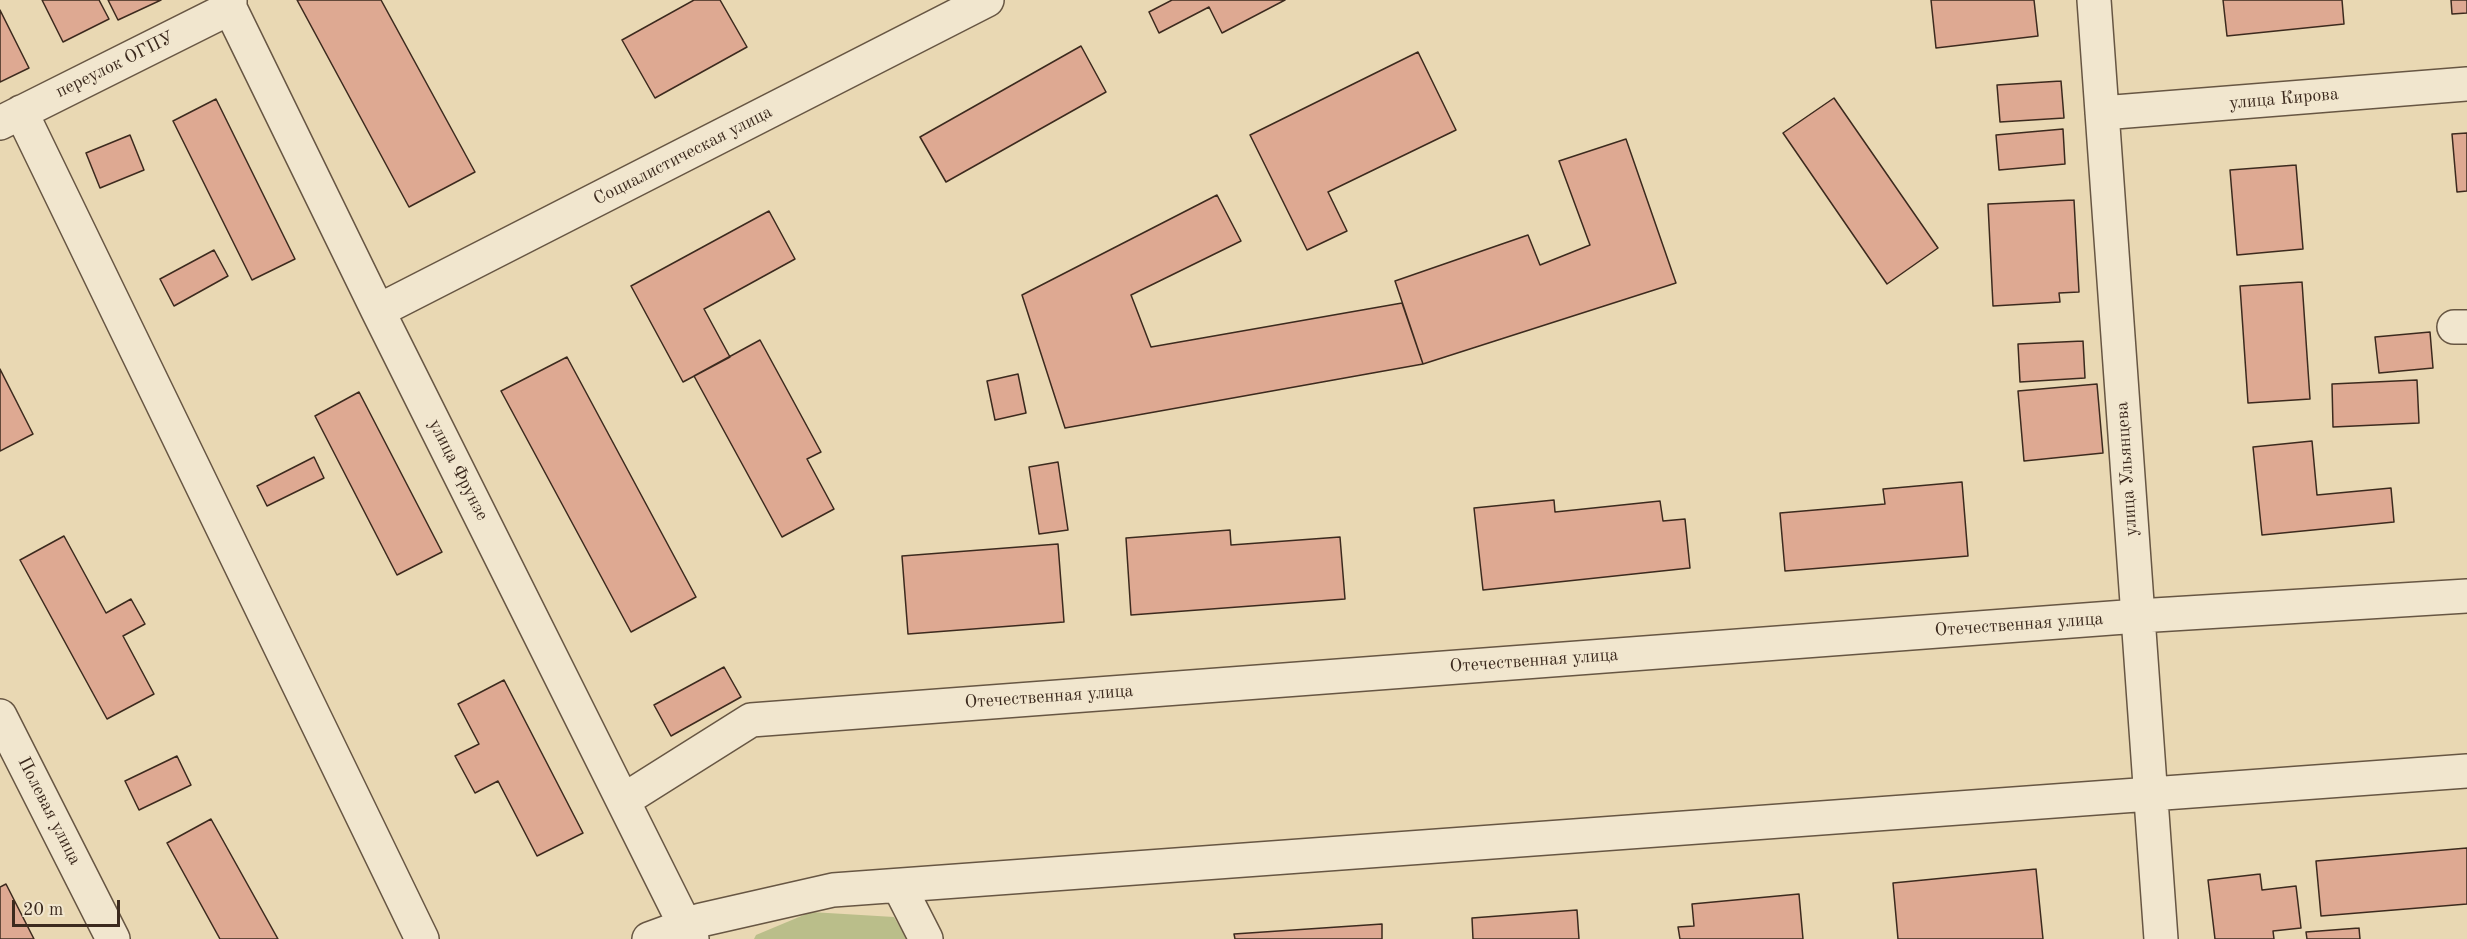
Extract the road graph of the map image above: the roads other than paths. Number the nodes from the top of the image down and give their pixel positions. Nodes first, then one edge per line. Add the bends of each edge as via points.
1 (987, 0) edge
2 (2094, 0) edge
3 (230, 4) edge
4 (2467, 84) edge
5 (2102, 113) junction
6 (10, 118) edge
7 (378, 311) junction
8 (2467, 596) edge
9 (2138, 616) junction
10 (0, 716) edge
11 (2467, 771) edge
12 (2150, 793) junction
13 (624, 800) junction
14 (899, 886) junction
15 (688, 933) edge
16 (113, 939) edge
17 (422, 939) edge
18 (649, 939) edge
19 (926, 939) edge
20 (2161, 939) edge

1 - 7 street, Социалистическая улица
2 - 5 street, улица Ульянцева
3 - 6 street, переулок ОГПУ
3 - 7 street, улица Фрунзе
4 - 5 street, улица Кирова
5 - 9 street, улица Ульянцева
6 - 17 street
7 - 13 street, улица Фрунзе
8 - 9 street, Отечественная улица
9 - 12 street, улица Ульянцева
9 - 13 street, Отечественная улица via 751,720
10 - 16 street, Полевая улица
11 - 12 street
12 - 14 street
12 - 20 street, улица Ульянцева
13 - 15 street, улица Фрунзе
14 - 15 street via 833,890 701,920
14 - 19 street
15 - 18 street

